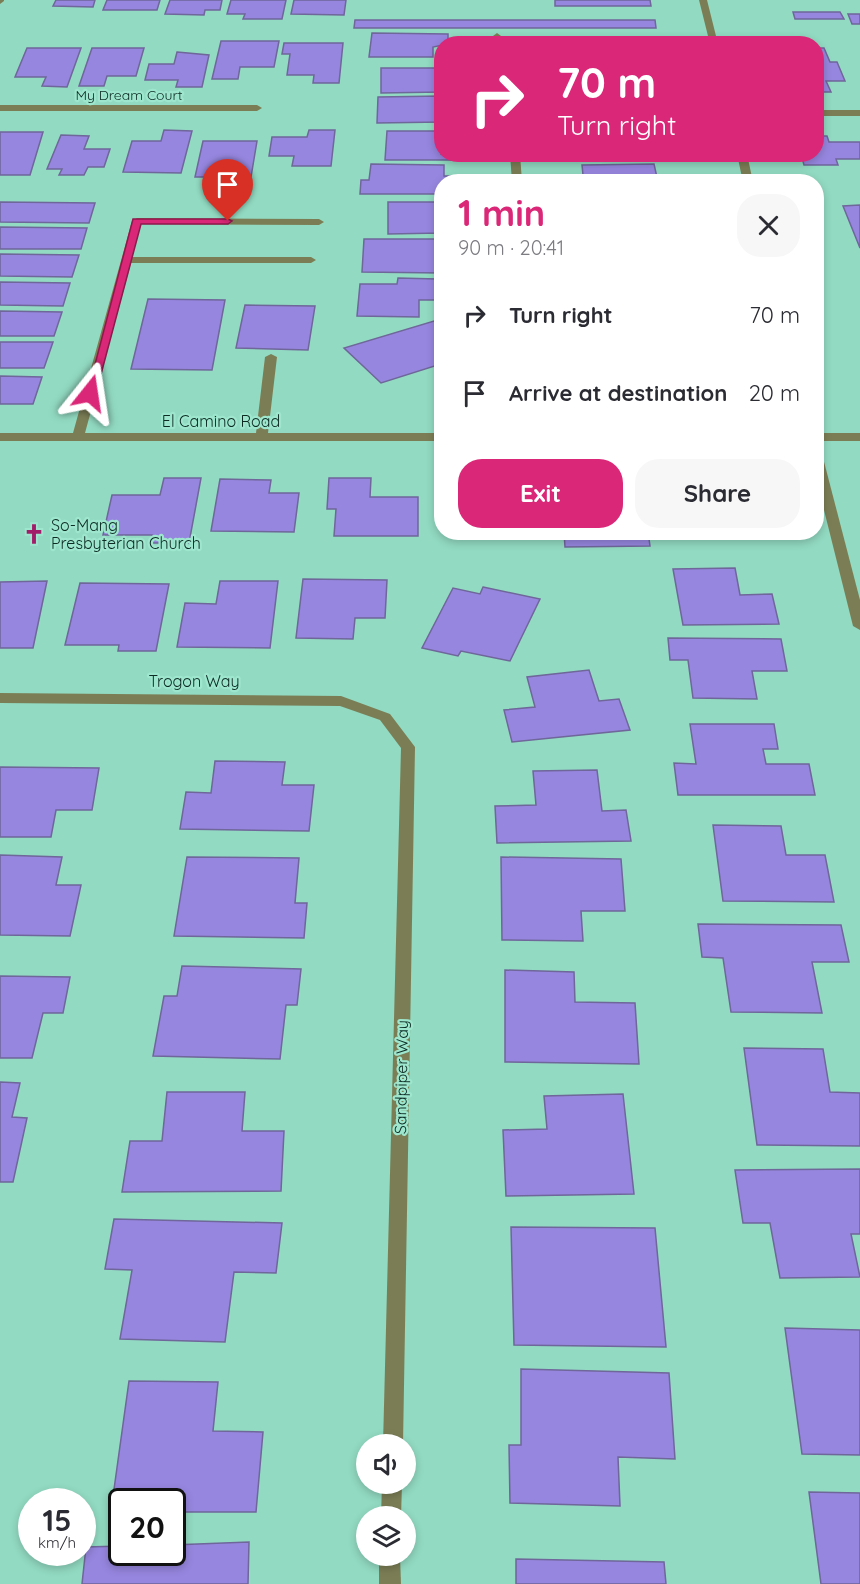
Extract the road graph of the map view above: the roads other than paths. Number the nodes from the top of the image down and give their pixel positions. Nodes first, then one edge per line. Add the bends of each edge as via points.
1 (704, 0) edge
2 (712, 36) edge
3 (0, 108) edge
4 (257, 108) dead end
5 (824, 113) edge
6 (860, 113) edge
7 (319, 222) dead end
8 (126, 260) junction
9 (311, 260) dead end
10 (271, 357) dead end
11 (0, 437) edge
12 (78, 437) junction
13 (434, 437) edge
14 (824, 437) edge
15 (860, 437) edge
16 (261, 438) junction
17 (824, 484) edge
18 (860, 626) edge
19 (0, 698) edge
20 (385, 717) joint
21 (393, 1434) edge
22 (390, 1566) edge
23 (390, 1584) edge

1 - 2 street
3 - 4 street, My Dream Court
5 - 6 street
7 - 8 street via 137,221
8 - 9 street
8 - 12 street
10 - 16 street
11 - 12 street, El Camino Road
12 - 16 street, El Camino Road
13 - 16 street, El Camino Road
14 - 15 street
17 - 18 street
19 - 20 street, Trogon Way via 340,701
20 - 21 street, Sandpiper Way via 408,747
22 - 23 street

